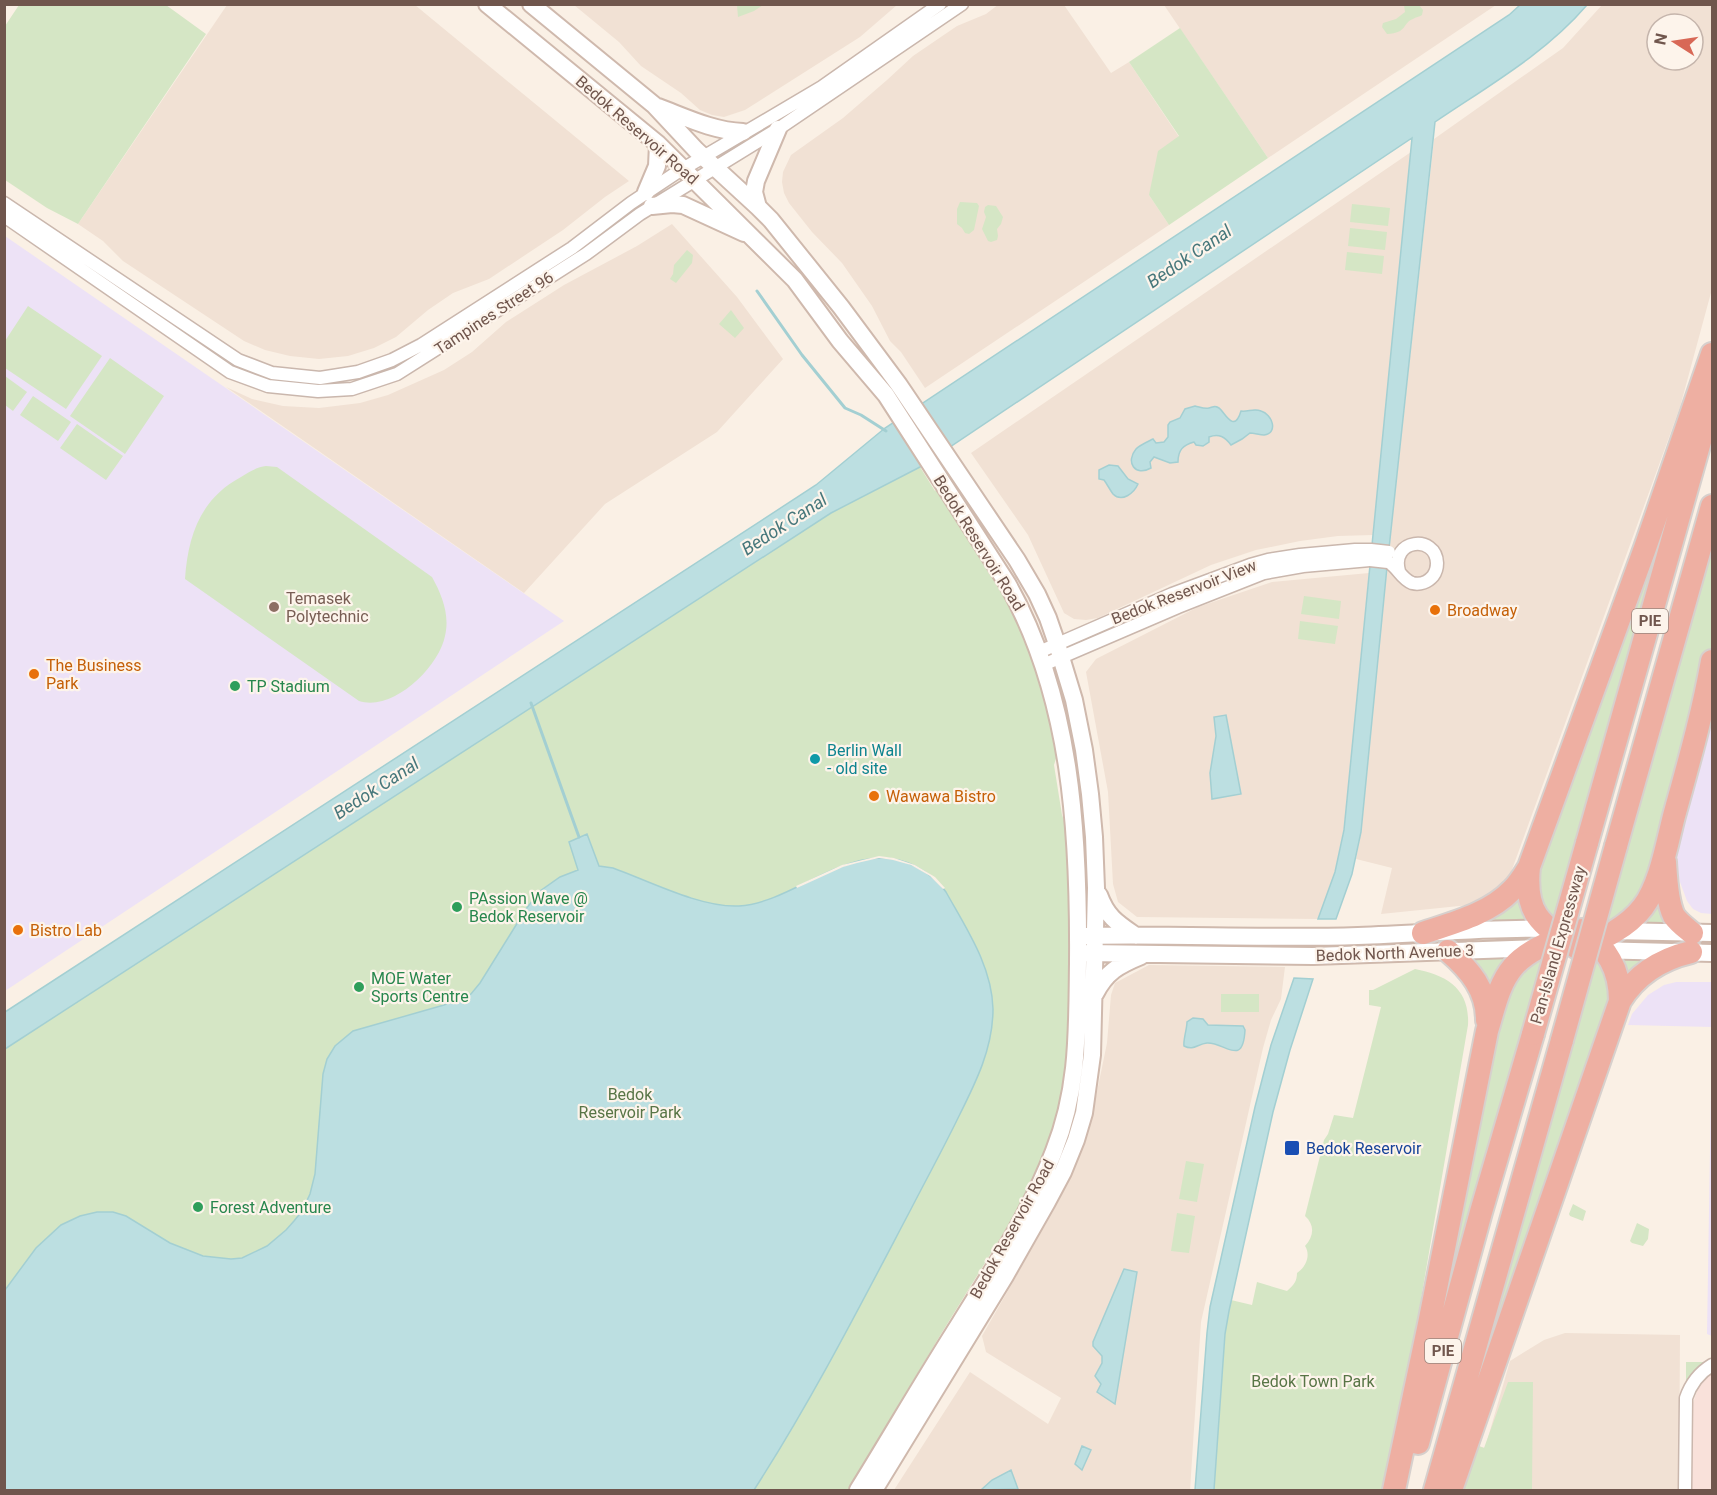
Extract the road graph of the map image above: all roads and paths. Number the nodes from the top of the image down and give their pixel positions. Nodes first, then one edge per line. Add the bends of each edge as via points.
1 (487, 4) edge
2 (531, 4) edge
3 (940, 4) edge
4 (962, 4) edge
5 (654, 105) junction
6 (778, 129) junction
7 (743, 132) junction
8 (658, 144) junction
9 (703, 157) junction
10 (716, 168) junction
11 (690, 174) junction
12 (649, 199) junction
13 (4, 203) edge
14 (758, 207) junction
15 (4, 216) edge
16 (753, 237) junction
17 (1713, 354) edge
18 (892, 390) junction
19 (1713, 399) edge
20 (1713, 506) edge
21 (1406, 547) junction
22 (1389, 557) junction
23 (1399, 571) junction
24 (1059, 651) junction
25 (1041, 658) junction
26 (1713, 661) edge
27 (1666, 848) junction
28 (1529, 867) junction
29 (1096, 888) junction
30 (1423, 933) junction
31 (1096, 936) junction
32 (1136, 936) junction
33 (1579, 939) junction
34 (1702, 943) edge
35 (1078, 944) junction
36 (1448, 951) junction
37 (1096, 953) junction
38 (1147, 953) junction
39 (1095, 994) junction
40 (1620, 1001) junction
41 (1487, 1031) junction
42 (1005, 1276) junction
43 (986, 1280) junction
44 (1713, 1365) edge
45 (858, 1491) edge
46 (874, 1491) edge
47 (1394, 1491) edge
48 (1405, 1491) edge
49 (1435, 1491) edge
50 (1451, 1491) edge
51 (1685, 1491) edge

1 - 8 main road, Bedok Reservoir Road
2 - 5 main road, Bedok Reservoir Road
3 - 7 street, Tampines Street 96 via 822,87
4 - 6 street, Tampines Street 96
5 - 7 main road via 716,128
5 - 9 main road, Bedok Reservoir Road
6 - 10 street, Tampines Street 96
6 - 14 main road via 756,181
7 - 9 street, Tampines Street 96
8 - 11 main road, Bedok Reservoir Road
8 - 12 main road
9 - 10 main road, Bedok Reservoir Road
9 - 11 street, Tampines Street 96
10 - 11 street, Tampines Street 96
10 - 14 main road, Bedok Reservoir Road
11 - 12 street, Tampines Street 96
11 - 16 main road, Bedok Reservoir Road
12 - 13 street, Tampines Street 96 via 421,345 358,372 320,378 272,373 238,360
12 - 15 street, Tampines Street 96 via 640,214 586,254 397,374 352,389 318,391 268,386 230,372
12 - 16 main road via 683,206
14 - 18 main road, Bedok Reservoir Road via 841,307
16 - 18 main road, Bedok Reservoir Road via 795,280 840,341
17 - 28 highway
18 - 24 main road, Bedok Reservoir Road via 958,474 1017,560 1037,594
18 - 25 main road, Bedok Reservoir Road via 943,485 1007,582
19 - 48 highway, Pan-Island Expressway / PIE, bridge
20 - 49 highway, Pan-Island Expressway / PIE, bridge
21 - 22 street, Bedok Reservoir View
21 - 23 street via 1398,558
21 - 23 street, Bedok Reservoir View via 1418,543 1429,547 1436,556 1437,568 1431,578 1420,583 1407,580
22 - 23 street, Bedok Reservoir View
22 - 24 street, Bedok Reservoir View, bridge via 1370,555 1264,573
24 - 25 street, Bedok Reservoir View
24 - 29 main road, Bedok Reservoir Road via 1084,750
25 - 35 main road, Bedok Reservoir Road via 1055,706 1071,792 1078,874
26 - 27 highway
27 - 33 highway via 1654,886 1639,912
27 - 34 highway via 1666,882 1672,911
28 - 30 highway via 1497,903
28 - 33 highway via 1528,891 1536,916
29 - 31 main road, Bedok Reservoir Road
29 - 32 main road via 1112,919
30 - 32 main road, Bedok North Avenue 3
30 - 33 main road, Bedok North Avenue 3 via 1507,928
31 - 32 main road, Bedok North Avenue 3
31 - 35 main road, Bedok North Avenue 3
31 - 37 main road, Bedok Reservoir Road
33 - 34 main road, Bedok North Avenue 3
33 - 34 main road, Bedok North Avenue 3
33 - 36 main road, Bedok North Avenue 3
33 - 40 highway via 1617,977
33 - 41 highway via 1515,965 1499,993
34 - 40 highway via 1645,973
35 - 37 main road, Bedok North Avenue 3
35 - 43 main road, Bedok Reservoir Road via 1077,1046 1074,1084 1064,1125 1041,1182
36 - 38 main road, Bedok North Avenue 3 via 1313,956
36 - 41 highway via 1482,990
37 - 38 main road, Bedok North Avenue 3
37 - 39 main road, Bedok Reservoir Road
38 - 39 main road via 1112,971
39 - 42 main road, Bedok Reservoir Road via 1088,1088 1076,1140 1056,1187
40 - 50 highway
41 - 47 highway
42 - 43 main road
42 - 46 main road, Bedok Reservoir Road
43 - 45 main road, Bedok Reservoir Road
44 - 51 street via 1697,1377 1686,1398

